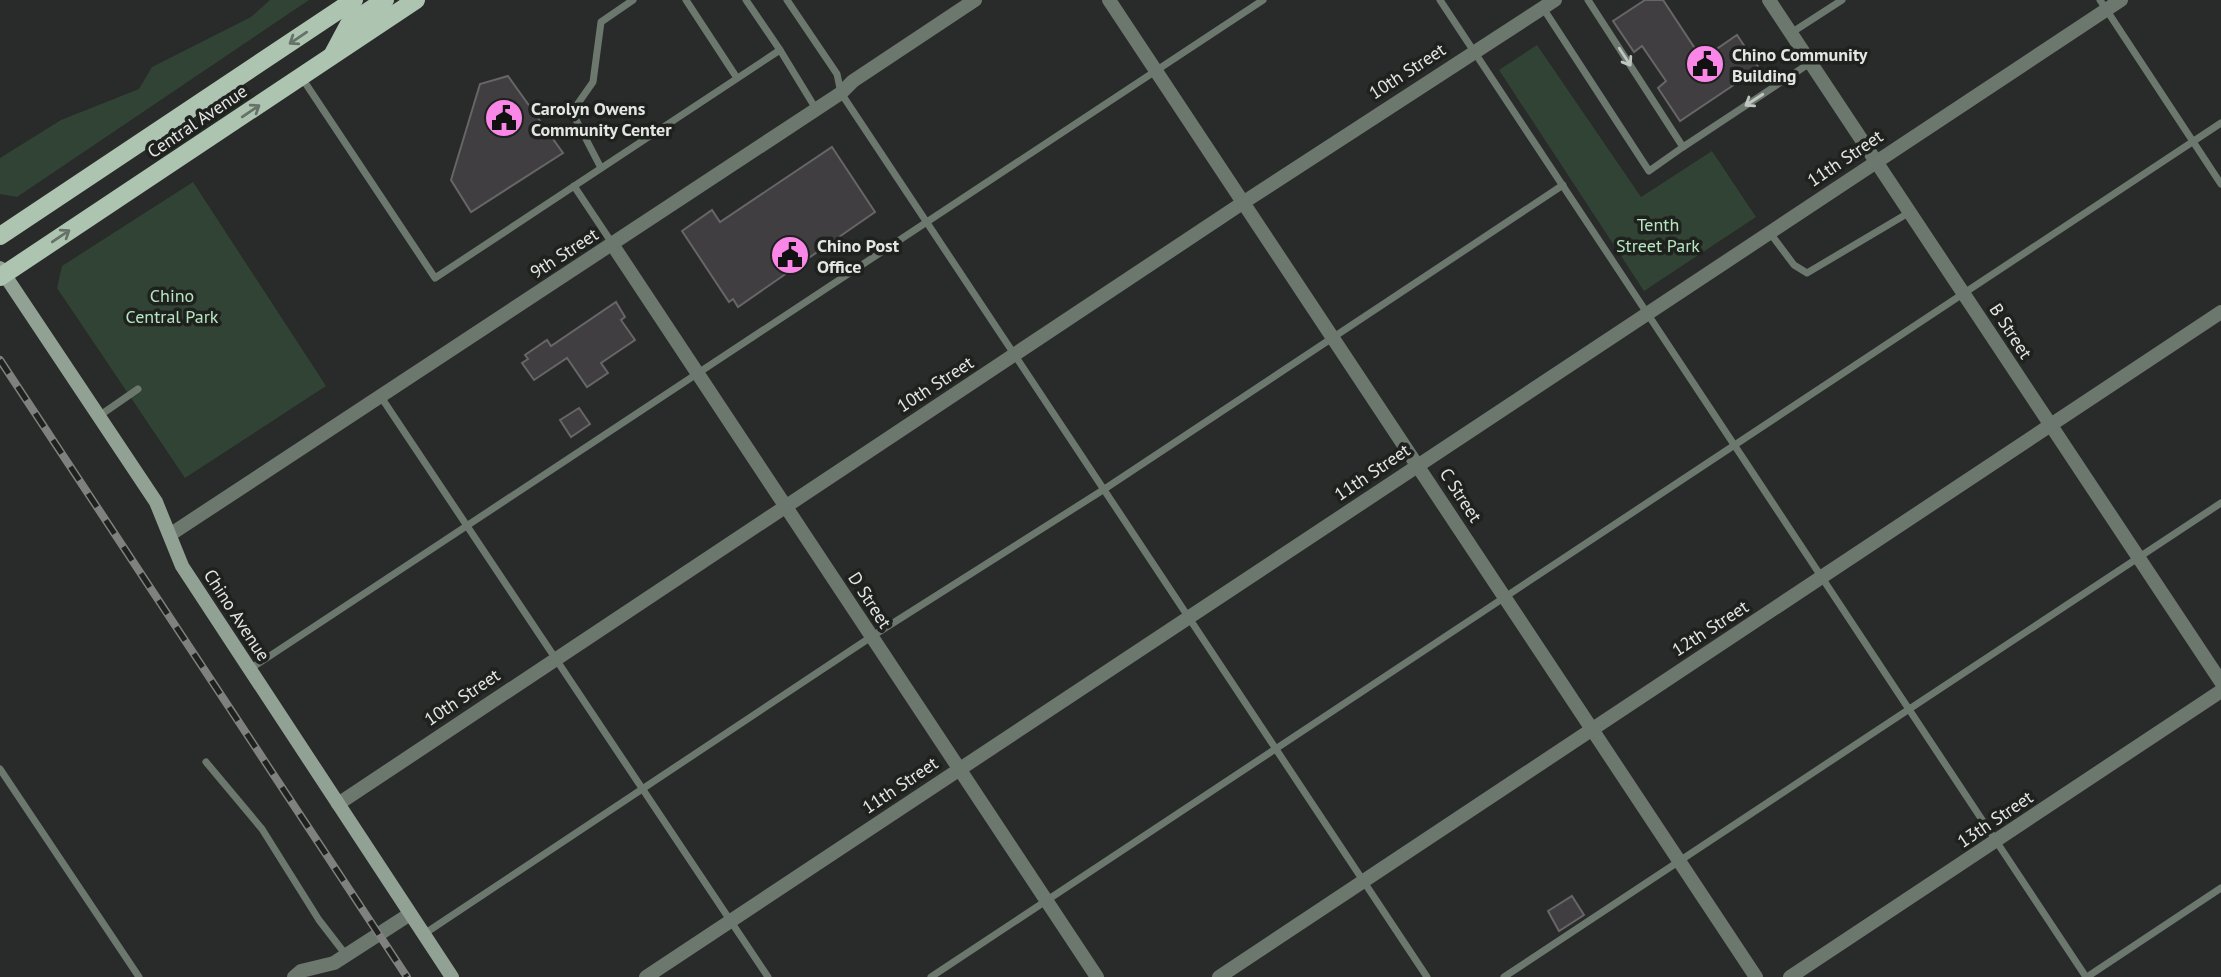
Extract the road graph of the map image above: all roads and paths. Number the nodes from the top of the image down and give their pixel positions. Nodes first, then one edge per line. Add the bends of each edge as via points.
1 (354, 0) edge
2 (385, 0) edge
3 (416, 0) edge
4 (633, 0) edge
5 (746, 0) edge
6 (787, 0) edge
7 (975, 0) edge
8 (1109, 0) edge
9 (1263, 0) edge
10 (1440, 0) edge
11 (1588, 0) edge
12 (1769, 0) edge
13 (1842, 0) edge
14 (2121, 0) edge
15 (688, 1) edge
16 (1548, 4) edge
17 (955, 5) edge
18 (2103, 5) edge
19 (1791, 33) junction
20 (780, 50) junction
21 (1474, 50) junction
22 (331, 57) junction
23 (1811, 63) junction
24 (1156, 70) junction
25 (302, 77) junction
26 (737, 78) junction
27 (841, 93) junction
28 (817, 109) junction
29 (2221, 122) edge
30 (2193, 141) junction
31 (1683, 147) junction
32 (1877, 159) junction
33 (601, 168) junction
34 (2221, 184) edge
35 (1563, 185) junction
36 (574, 186) junction
37 (1244, 202) junction
38 (1910, 211) junction
39 (927, 223) junction
40 (1770, 233) junction
41 (0, 236) edge
42 (612, 244) junction
43 (1, 273) edge
44 (1964, 294) junction
45 (2221, 312) edge
46 (1647, 313) junction
47 (1333, 337) junction
48 (1015, 354) junction
49 (698, 374) junction
50 (138, 389) dead end
51 (381, 397) junction
52 (99, 416) junction
53 (2050, 426) junction
54 (1735, 446) junction
55 (1418, 465) junction
56 (1103, 490) junction
57 (2221, 503) edge
58 (785, 505) junction
59 (467, 523) junction
60 (171, 534) junction
61 (2138, 559) junction
62 (1822, 577) junction
63 (1505, 597) junction
64 (1190, 617) junction
65 (871, 637) junction
66 (556, 658) junction
67 (249, 670) junction
68 (2221, 682) edge
69 (2221, 691) edge
70 (1908, 709) junction
71 (1591, 730) junction
72 (1277, 748) junction
73 (206, 762) dead end
74 (0, 769) edge
75 (958, 769) junction
76 (643, 790) junction
77 (338, 804) junction
78 (1996, 841) junction
79 (1678, 861) junction
80 (1363, 882) junction
81 (2221, 888) edge
82 (1045, 899) junction
83 (410, 914) junction
84 (732, 921) junction
85 (424, 934) junction
86 (346, 955) junction
87 (139, 977) edge
88 (294, 977) edge
89 (453, 977) edge
90 (646, 977) edge
91 (768, 977) edge
92 (931, 977) edge
93 (1097, 977) edge
94 (1219, 977) edge
95 (1427, 977) edge
96 (1504, 977) edge
97 (1756, 977) edge
98 (1790, 977) edge
99 (2086, 977) edge

1 -> 41 main road, Central Avenue
2 - 22 main road via 349,24
3 - 22 main road, Central Avenue
4 - 33 lane via 601,22 593,82 572,112
5 - 20 lane
6 - 27 lane via 837,74
7 - 17 street, 9th Street
8 - 24 street, C Street
9 - 24 lane
10 - 21 lane
11 -> 31 lane
12 - 19 street, B Street
13 - 19 lane
14 - 18 street, 11th Street
15 - 26 lane
16 - 21 street, 10th Street
16 - 31 lane via 1648,171
17 - 27 street, 9th Street
18 - 30 lane
18 - 32 street, 11th Street
19 - 23 street, B Street
20 - 26 lane
20 - 28 lane
21 - 35 lane
21 - 37 street, 10th Street
22 - 25 main road, Central Avenue
23 -> 31 lane
23 - 32 street, B Street
24 - 37 street, C Street
24 - 39 lane
25 - 36 lane via 435,278
43 -> 25 main road, Central Avenue
26 - 33 lane
27 - 28 street, 9th Street
27 - 39 lane
28 - 42 street, 9th Street
29 - 30 lane
30 - 34 lane
30 - 44 lane
32 - 38 street, B Street
32 - 40 street, 11th Street
33 - 36 lane
35 - 46 lane
35 - 47 lane
36 - 42 lane
37 - 47 street, C Street
37 - 48 street, 10th Street
38 - 40 lane via 1807,274 1794,265
38 - 44 street, B Street
39 - 48 lane
39 - 49 lane
40 - 46 street, 11th Street
42 - 49 street, D Street
42 - 51 street, 9th Street
43 - 52 main road, Chino Avenue
44 - 53 street, B Street
44 - 54 lane
45 - 53 street, 12th Street
46 - 54 lane
46 - 55 street, 11th Street
47 - 55 street, C Street
47 - 56 lane
48 - 56 lane
48 - 58 street, 10th Street
49 - 58 street, D Street
49 - 59 lane
50 - 52 lane
51 - 59 lane
51 - 60 street, 9th Street
52 - 60 main road, Chino Avenue via 156,502
53 - 61 street, B Street
53 - 62 street, 12th Street
54 - 62 lane
54 - 63 lane
55 - 63 street, C Street
55 - 64 street, 11th Street
56 - 64 lane
56 - 65 lane
57 - 61 lane
58 - 65 street, D Street
58 - 66 street, 10th Street
59 - 66 lane
59 - 67 lane
60 - 67 main road, Chino Avenue via 182,566
61 - 68 street, B Street
61 - 70 lane
62 - 70 lane
62 - 71 street, 12th Street
63 - 71 street, C Street
63 - 72 lane
64 - 72 lane
64 - 75 street, 11th Street
65 - 75 street, D Street
65 - 76 lane
66 - 76 lane
66 - 77 street, 10th Street
67 - 77 main road, Chino Avenue
69 - 78 street, 13th Street
70 - 78 lane
70 - 79 lane
71 - 79 street, C Street
71 - 80 street, 12th Street
72 - 80 lane
72 - 82 lane
73 - 86 lane via 262,829
74 - 87 lane
75 - 82 street, D Street
75 - 84 street, 11th Street
76 - 84 lane
76 - 85 lane
77 - 83 main road, Chino Avenue
78 - 98 street, 13th Street
78 - 99 lane
79 - 96 lane
79 - 97 street, C Street
80 - 94 street, 12th Street
80 - 95 lane
81 - 99 lane
82 - 92 lane
82 - 93 street, D Street
83 - 85 main road, Chino Avenue
83 - 86 street
84 - 90 street, 11th Street
84 - 91 lane
85 - 89 main road, Chino Avenue
86 - 88 street

